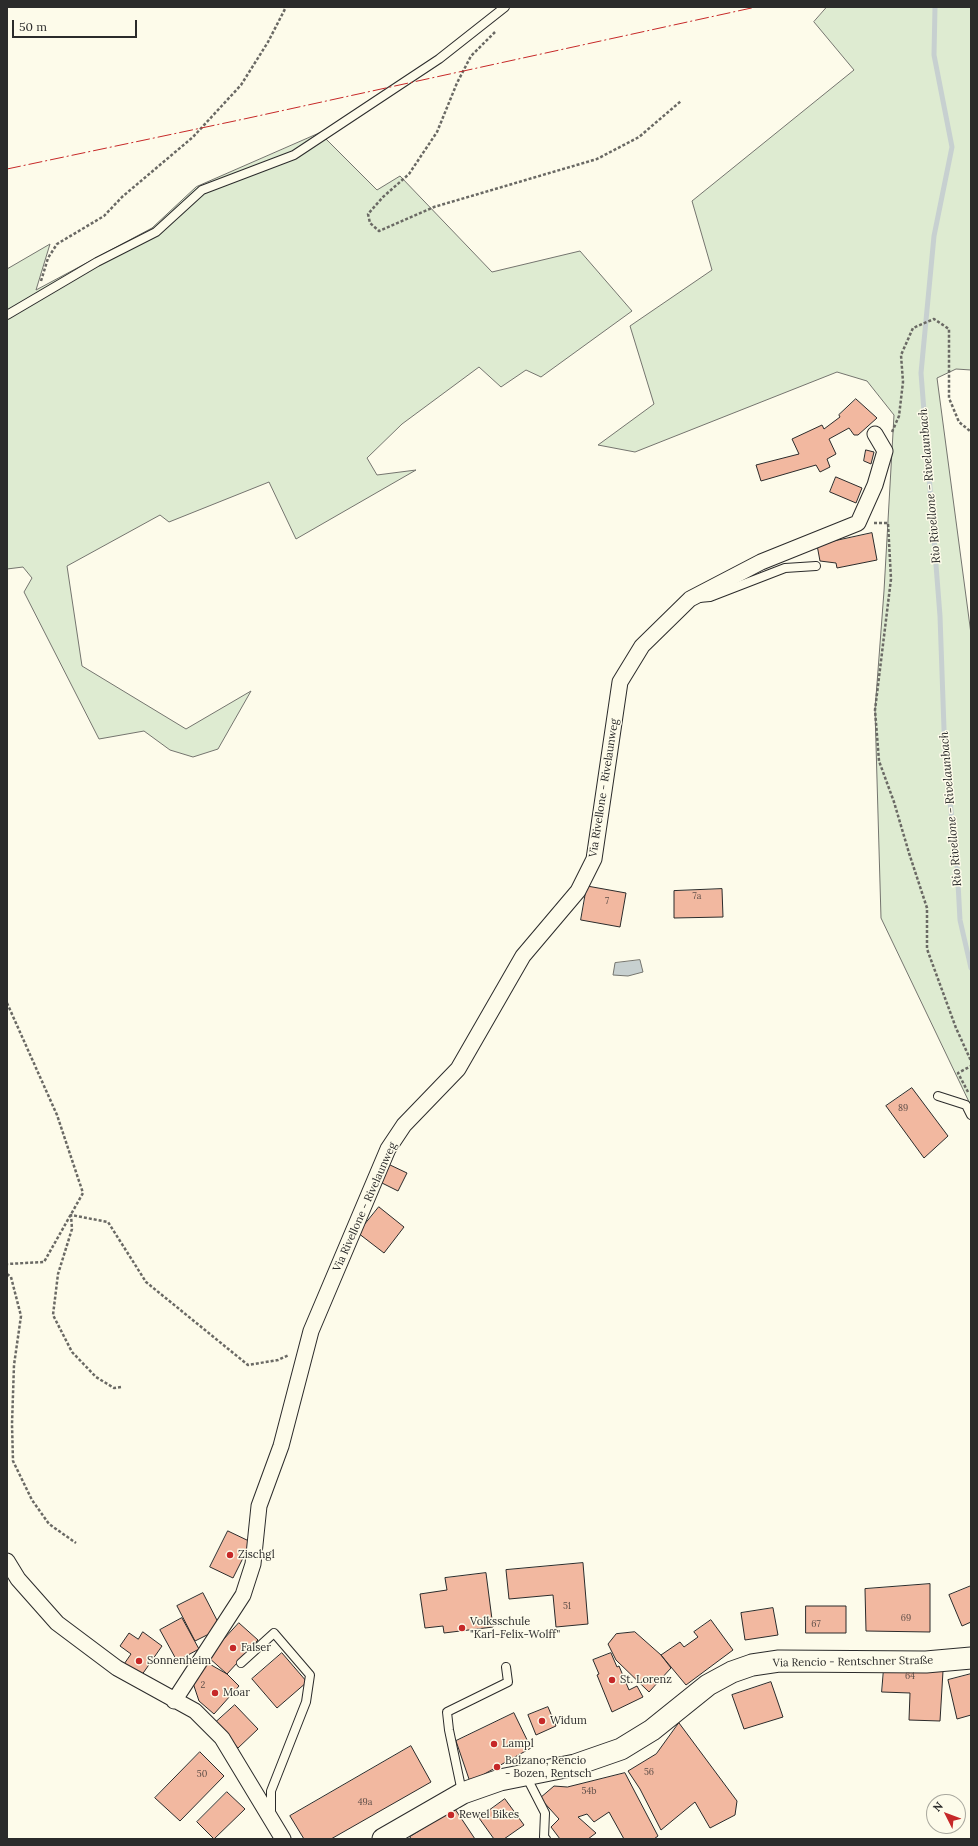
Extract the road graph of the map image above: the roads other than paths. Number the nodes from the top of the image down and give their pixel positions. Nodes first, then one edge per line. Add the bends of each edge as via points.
1 (505, 7) edge
2 (7, 315) edge
3 (875, 434) dead end
4 (816, 566) dead end
5 (690, 599) junction
6 (938, 1096) dead end
7 (971, 1115) edge
8 (7, 1561) edge
9 (971, 1658) edge
10 (241, 1663) dead end
11 (506, 1667) dead end
12 (174, 1701) junction
13 (526, 1775) junction
14 (463, 1794) junction
15 (271, 1821) junction
16 (283, 1839) edge
17 (383, 1839) edge
18 (546, 1839) edge

1 - 2 lane via 438,59 294,155 202,190 156,232 97,262
3 - 5 street, Via Rivellone - Rivelaunweg via 885,451 875,485 858,523 761,562
4 - 5 lane via 785,568 710,598
5 - 12 street, Via Rivellone - Rivelaunweg via 642,646 620,682 594,858 578,891 523,956 458,1068 404,1125 388,1149 311,1331 281,1446 259,1506 253,1564 243,1595
6 - 7 lane via 966,1105
8 - 12 street via 18,1579 57,1623 117,1668
9 - 13 street, Via Rencio - Rentschner Straße via 926,1662 779,1661 752,1665 708,1685 652,1730 621,1749 601,1758
10 - 15 lane via 274,1633 310,1675 306,1702 271,1791
11 - 14 lane via 508,1682 447,1712
12 - 15 street via 195,1711 222,1738
13 - 14 street, Via Rencio - Rentschner Straße via 500,1780
13 - 18 lane via 545,1813
14 - 17 street, Via Rencio - Rentschner Straße
15 - 16 street

